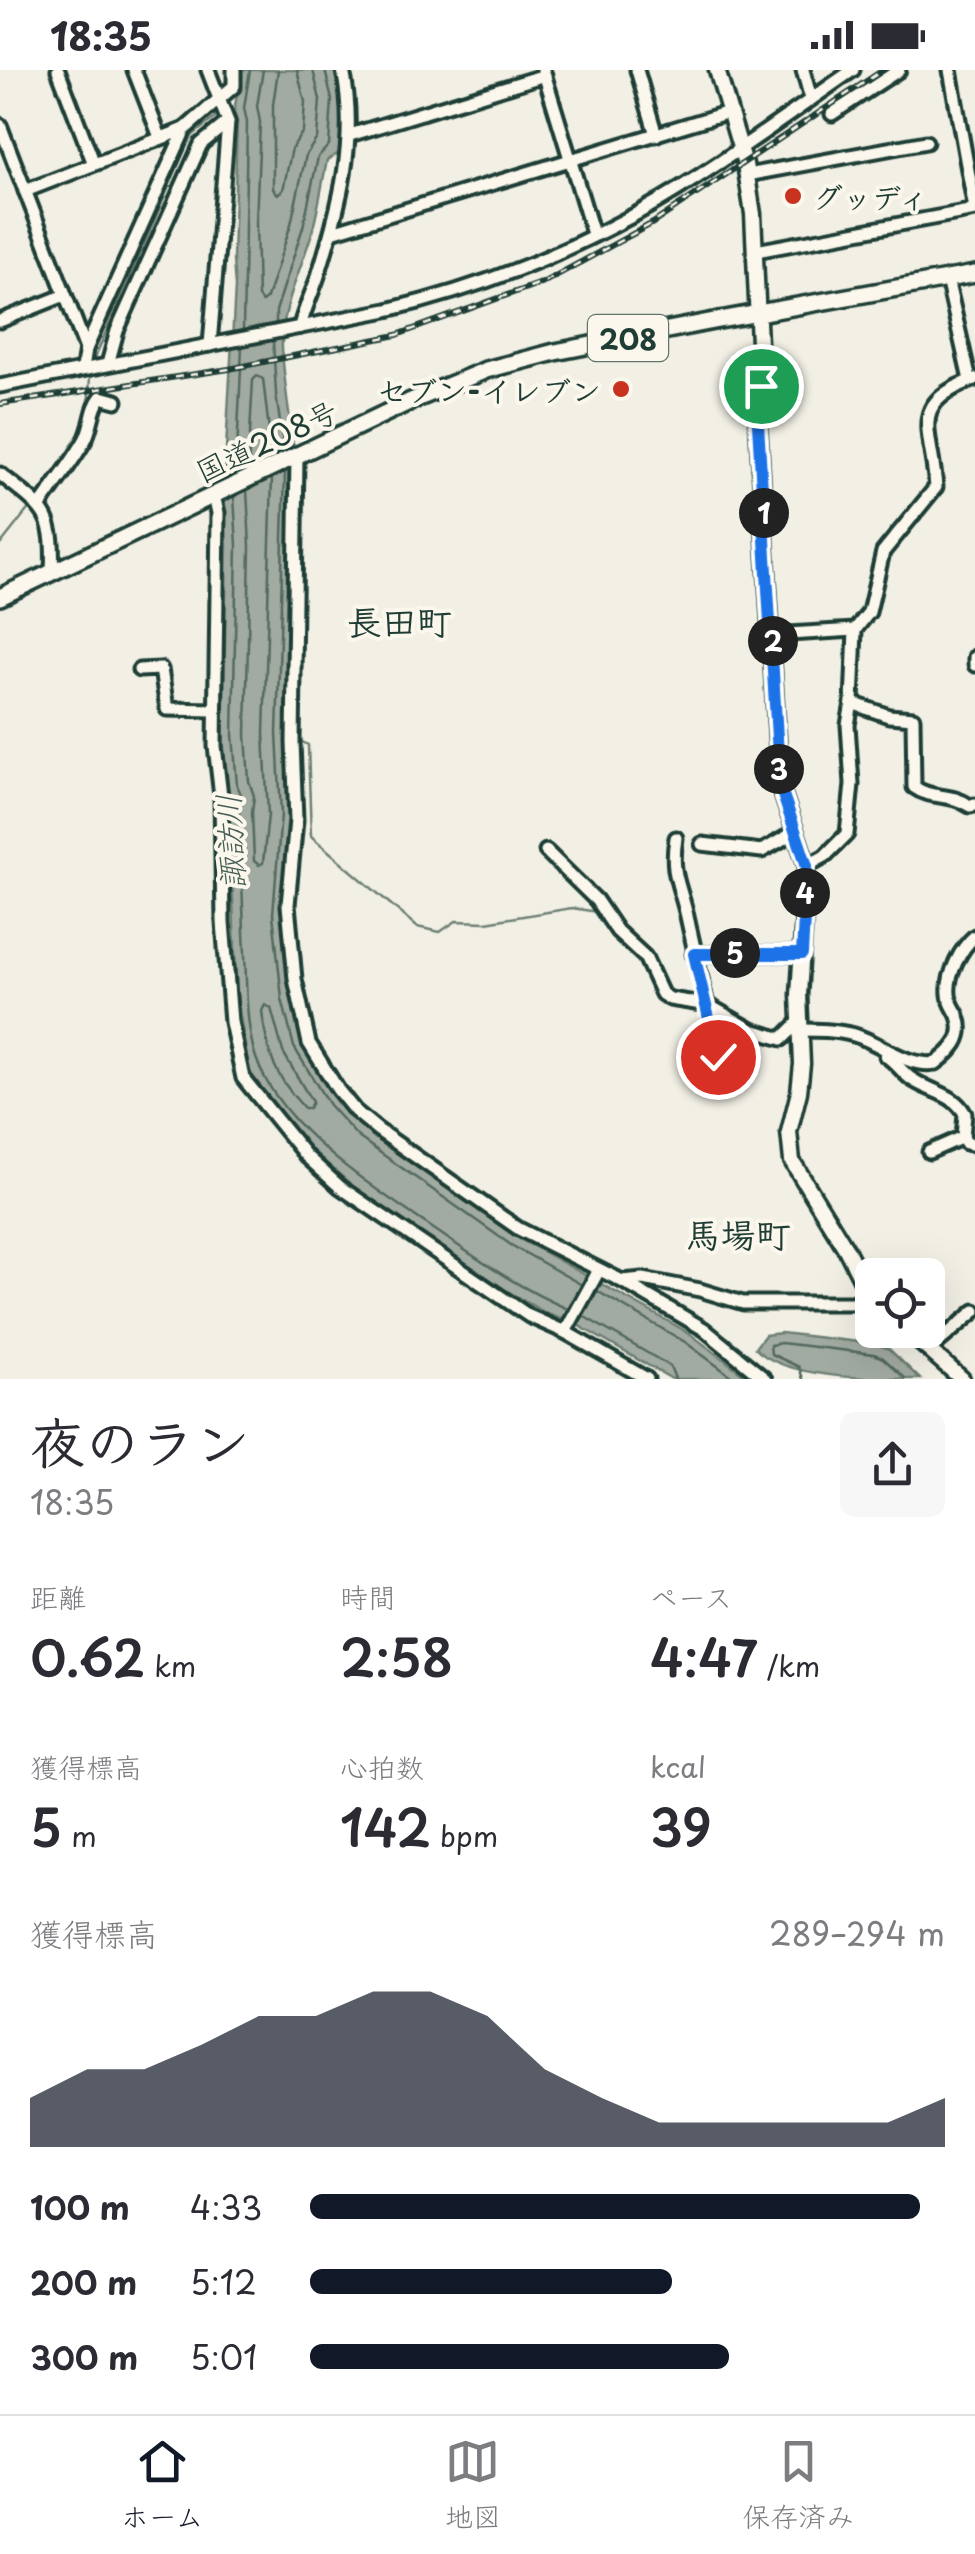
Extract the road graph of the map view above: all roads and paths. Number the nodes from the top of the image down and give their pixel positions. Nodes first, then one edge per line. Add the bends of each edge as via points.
1 (58, 70) edge
2 (134, 70) edge
3 (208, 70) edge
4 (234, 70) edge
5 (343, 70) edge
6 (637, 70) edge
7 (717, 70) edge
8 (803, 70) edge
9 (852, 70) edge
10 (899, 70) edge
11 (950, 70) edge
12 (544, 73) edge
13 (219, 98) junction
14 (810, 99) junction
15 (729, 112) junction
16 (832, 114) dead end
17 (228, 122) junction
18 (0, 125) edge
19 (184, 130) junction
20 (968, 134) edge
21 (350, 135) junction
22 (656, 135) junction
23 (160, 138) junction
24 (926, 142) dead end
25 (739, 147) junction
26 (570, 161) junction
27 (94, 164) junction
28 (747, 175) junction
29 (25, 191) junction
30 (975, 210) edge
31 (332, 232) junction
32 (593, 234) junction
33 (756, 251) junction
34 (975, 274) edge
35 (947, 279) junction
36 (65, 295) junction
37 (759, 314) junction
38 (0, 321) edge
39 (300, 328) junction
40 (210, 345) junction
41 (969, 345) edge
42 (86, 349) junction
43 (108, 364) junction
44 (83, 368) junction
45 (972, 379) edge
46 (0, 386) edge
47 (116, 400) dead end
48 (295, 458) junction
49 (0, 474) edge
50 (219, 493) junction
51 (40, 506) junction
52 (52, 572) junction
53 (0, 597) edge
54 (855, 630) junction
55 (772, 635) junction
56 (975, 656) edge
57 (975, 665) edge
58 (139, 670) dead end
59 (852, 703) junction
60 (214, 710) junction
61 (975, 805) edge
62 (795, 832) junction
63 (676, 838) dead end
64 (702, 844) dead end
65 (546, 851) dead end
66 (807, 866) junction
67 (975, 936) edge
68 (694, 954) junction
69 (802, 954) junction
70 (708, 1005) junction
71 (799, 1026) junction
72 (848, 1034) junction
73 (718, 1057) dead end
74 (963, 1137) junction
75 (975, 1145) edge
76 (929, 1152) dead end
77 (855, 1267) edge
78 (600, 1270) junction
79 (622, 1281) junction
80 (855, 1302) edge
81 (975, 1311) edge
82 (566, 1332) junction
83 (927, 1348) edge
84 (929, 1350) junction
85 (647, 1379) edge
86 (765, 1379) edge
87 (962, 1379) edge

1 - 27 street
2 - 23 street
3 - 13 street
4 - 13 street via 234,86
5 - 21 street
6 - 22 street
7 - 15 main road
8 - 14 street
9 - 14 street
10 - 16 street
11 - 20 street
12 - 21 street
12 - 26 street
13 - 17 street
13 - 19 street
14 - 25 street
15 - 22 street
15 - 25 main road
17 - 40 street
17 - 43 street via 202,144
18 - 29 street
19 - 23 street
19 - 42 street
20 - 30 street
21 - 31 street
22 - 26 street
23 - 27 street
24 - 28 street
25 - 28 main road
25 - 32 street
26 - 31 street
26 - 32 street
27 - 29 street
28 - 33 main road
29 - 36 street
30 - 33 street
31 - 39 street
32 - 39 street via 448,294
33 - 37 main road
34 - 35 highway, 国道208号 / 208
35 - 37 highway, 国道208号 / 208
35 - 41 street
36 - 38 street
36 - 42 street
37 - 48 highway, 国道208号 / 208 via 486,370
37 - 55 main road via 758,424
39 - 40 street
40 - 43 street
41 - 45 street
42 - 44 street
43 - 44 street
44 - 46 street
45 - 54 street via 933,401 927,414 936,487 882,552 870,612
47 - 51 street via 101,397 93,406 86,438
48 - 50 highway, 国道208号 / 208
48 - 78 street via 296,820 288,905 294,979 309,1043 338,1090 378,1130 519,1229
49 - 51 street
50 - 52 highway, 国道208号 / 208
50 - 60 street
51 - 52 street via 54,538
52 - 53 highway, 国道208号 / 208
54 - 55 street
54 - 59 street
55 - 62 main road via 779,771
56 - 57 street
58 - 60 street via 161,669 167,709
59 - 61 street via 913,718 914,786
59 - 66 street via 847,834
60 - 82 street via 223,922 243,1078 340,1187 529,1316
62 - 64 street via 762,851
62 - 66 main road
63 - 68 street via 672,865
65 - 70 street via 646,957 662,994
66 - 69 main road
67 - 72 street via 948,992 960,1038 936,1064 915,1063
68 - 69 street
68 - 70 street
69 - 71 main road
70 - 71 street via 782,1040
70 - 73 street
71 - 72 street
71 - 77 main road via 800,1092 788,1132 792,1160
72 - 74 street via 907,1076 950,1096 966,1114
74 - 75 street
74 - 76 street
78 - 79 street
78 - 82 street
79 - 80 street via 643,1279 743,1304
79 - 86 street via 704,1329
81 - 84 street
82 - 85 street
83 - 84 main road
84 - 87 main road

